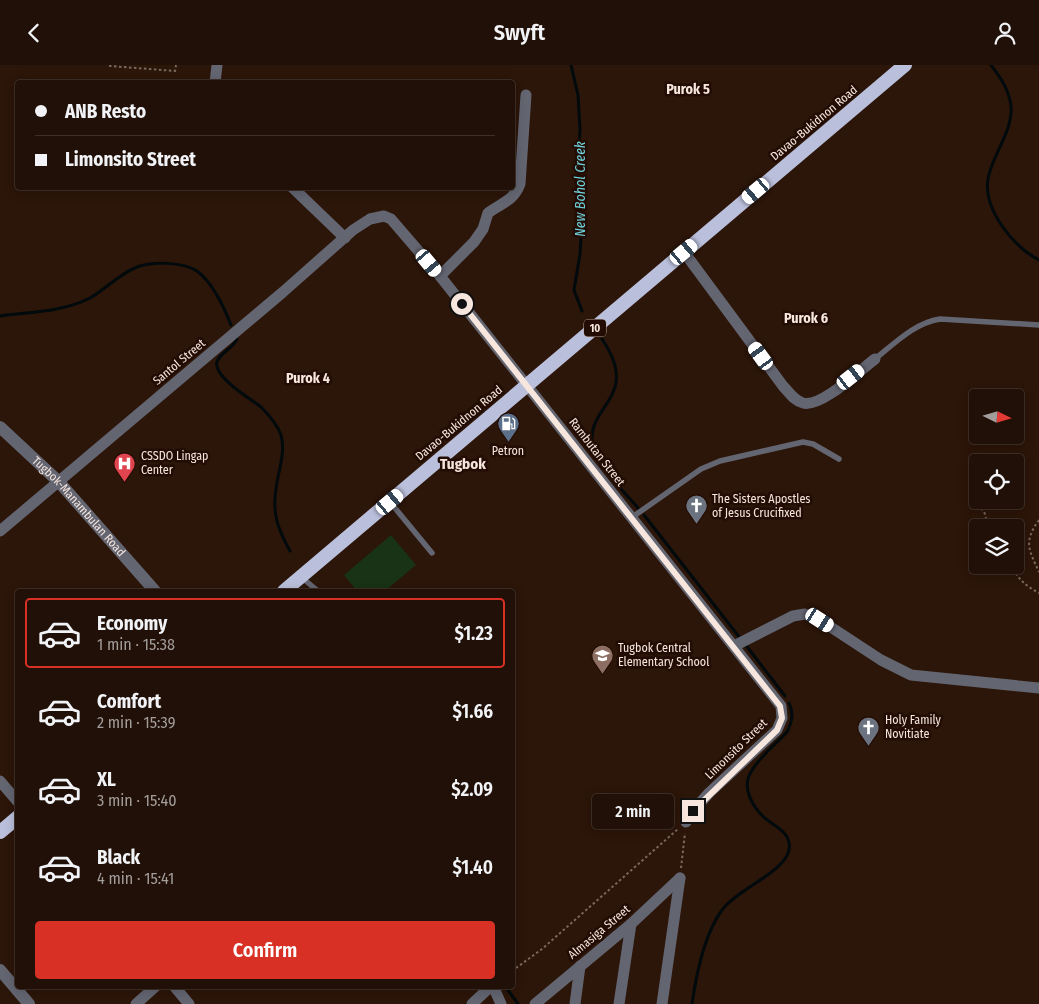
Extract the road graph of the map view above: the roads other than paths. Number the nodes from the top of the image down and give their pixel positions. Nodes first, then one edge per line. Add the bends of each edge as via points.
1 (217, 65) edge
2 (900, 67) edge
3 (215, 80) edge
4 (526, 95) dead end
5 (295, 190) edge
6 (378, 217) joint
7 (345, 238) junction
8 (684, 252) junction
9 (440, 276) junction
10 (1039, 325) edge
11 (875, 359) joint
12 (526, 385) junction
13 (0, 427) edge
14 (840, 459) dead end
15 (59, 482) junction
16 (390, 502) junction
17 (631, 518) junction
18 (0, 531) edge
19 (432, 553) dead end
20 (301, 577) junction
21 (153, 589) edge
22 (286, 589) edge
23 (316, 589) edge
24 (734, 646) junction
25 (1039, 689) edge
26 (782, 718) joint
27 (0, 781) edge
28 (15, 798) edge
29 (15, 820) edge
30 (686, 821) road end
31 (0, 832) edge
32 (631, 924) junction
33 (580, 967) junction
34 (0, 969) edge
35 (15, 987) edge
36 (17, 989) edge
37 (153, 989) edge
38 (176, 989) edge
39 (489, 989) edge
40 (494, 989) edge
41 (29, 1004) edge
42 (136, 1004) edge
43 (189, 1004) edge
44 (472, 1004) edge
45 (501, 1004) edge
46 (535, 1004) edge
47 (575, 1004) edge
48 (619, 1004) edge
49 (662, 1004) edge

1 - 3 street
2 - 8 highway, Davao-Bukidnon Road / 10
4 - 9 street via 517,192 488,213 474,243
5 - 7 street
6 - 7 street, Santol Street via 362,223
6 - 9 street, Rambutan Street via 391,219
7 - 15 street, Santol Street
8 - 11 street via 798,401 816,403
8 - 12 highway, Davao-Bukidnon Road / 10
9 - 12 street, Rambutan Street
10 - 11 lane via 929,321 916,327
12 - 16 highway, Davao-Bukidnon Road / 10
12 - 17 street, Rambutan Street
13 - 15 street, Tugbok-Manambulan Road
14 - 17 lane via 803,442 720,461 701,469
15 - 18 street, Santol Street
15 - 21 street, Tugbok-Manambulan Road
16 - 19 lane
16 - 20 highway, Davao-Bukidnon Road / 10
17 - 24 street, Rambutan Street
20 - 22 highway, Davao-Bukidnon Road / 10
20 - 23 lane
24 - 25 street via 806,613 911,675
24 - 26 street, Rambutan Street via 777,700
26 - 30 street, Limonsito Street via 777,730 698,805
27 - 28 street
29 - 31 highway
32 - 33 street, Almasiga Street
32 - 48 street
32 - 49 street, Almasiga Street via 680,878
33 - 46 street, Almasiga Street
33 - 47 street
34 - 35 street
36 - 41 street
37 - 42 street
38 - 43 street
39 - 44 street
40 - 45 street

